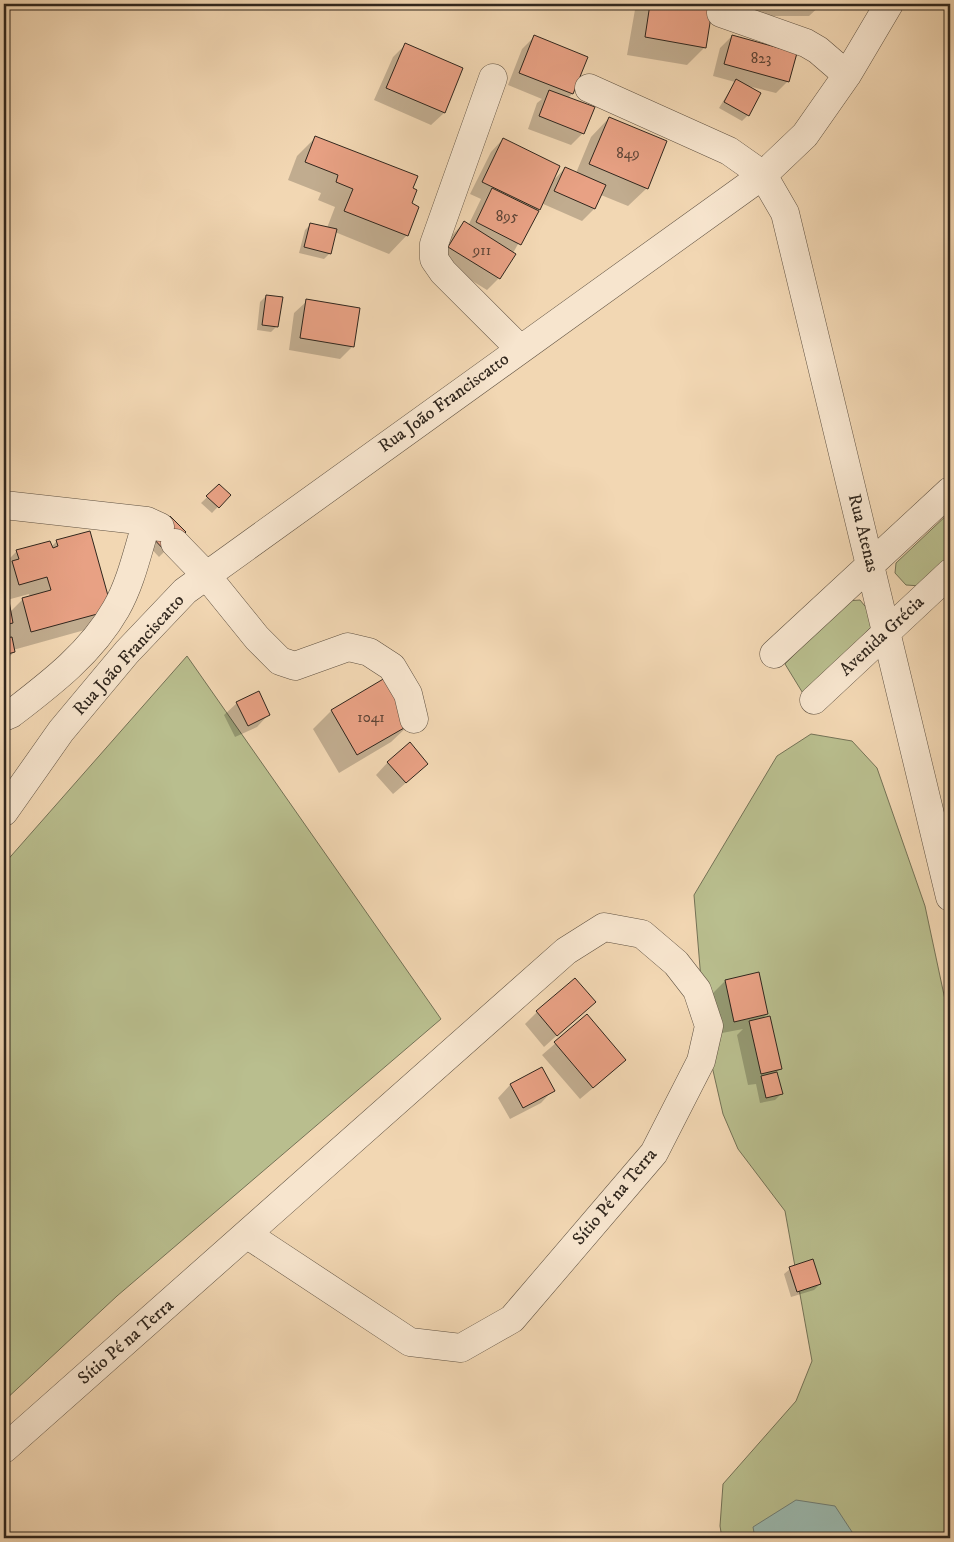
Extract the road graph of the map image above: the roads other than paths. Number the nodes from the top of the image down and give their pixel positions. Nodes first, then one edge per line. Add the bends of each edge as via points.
1 (888, 4) edge
2 (721, 13) dead end
3 (847, 75) junction
4 (493, 78) dead end
5 (589, 88) dead end
6 (763, 175) junction
7 (520, 349) junction
8 (950, 491) edge
9 (4, 505) edge
10 (160, 530) junction
11 (870, 564) junction
12 (950, 573) edge
13 (206, 575) junction
14 (886, 632) junction
15 (774, 654) dead end
16 (814, 700) dead end
17 (4, 717) edge
18 (414, 719) dead end
19 (4, 812) edge
20 (950, 897) edge
21 (248, 1235) junction
22 (4, 1449) edge

1 - 3 street, Rua João Franciscatto
2 - 3 street via 806,43
3 - 6 street, Rua João Franciscatto via 805,136
4 - 7 street via 434,244 434,259
5 - 6 street via 729,151
6 - 7 street, Rua João Franciscatto
6 - 11 street, Rua Atenas via 785,213
7 - 13 street, Rua João Franciscatto
8 - 11 street
9 - 10 street
10 - 13 street
10 - 17 street via 116,610 75,662
11 - 14 street, Rua Atenas
11 - 15 street
12 - 14 street, Avenida Grécia
13 - 18 street via 280,661 295,666 348,647 369,652 392,668 408,694
13 - 19 street, Rua João Franciscatto via 185,591 128,652 61,731
14 - 16 street, Avenida Grécia
14 - 20 street, Rua Atenas
21 - 21 street, Sítio Pé na Terra via 410,1342 460,1348 512,1319 654,1153 701,1061 709,1026 697,990 676,963 642,934 604,927 566,951
21 - 22 street, Sítio Pé na Terra

